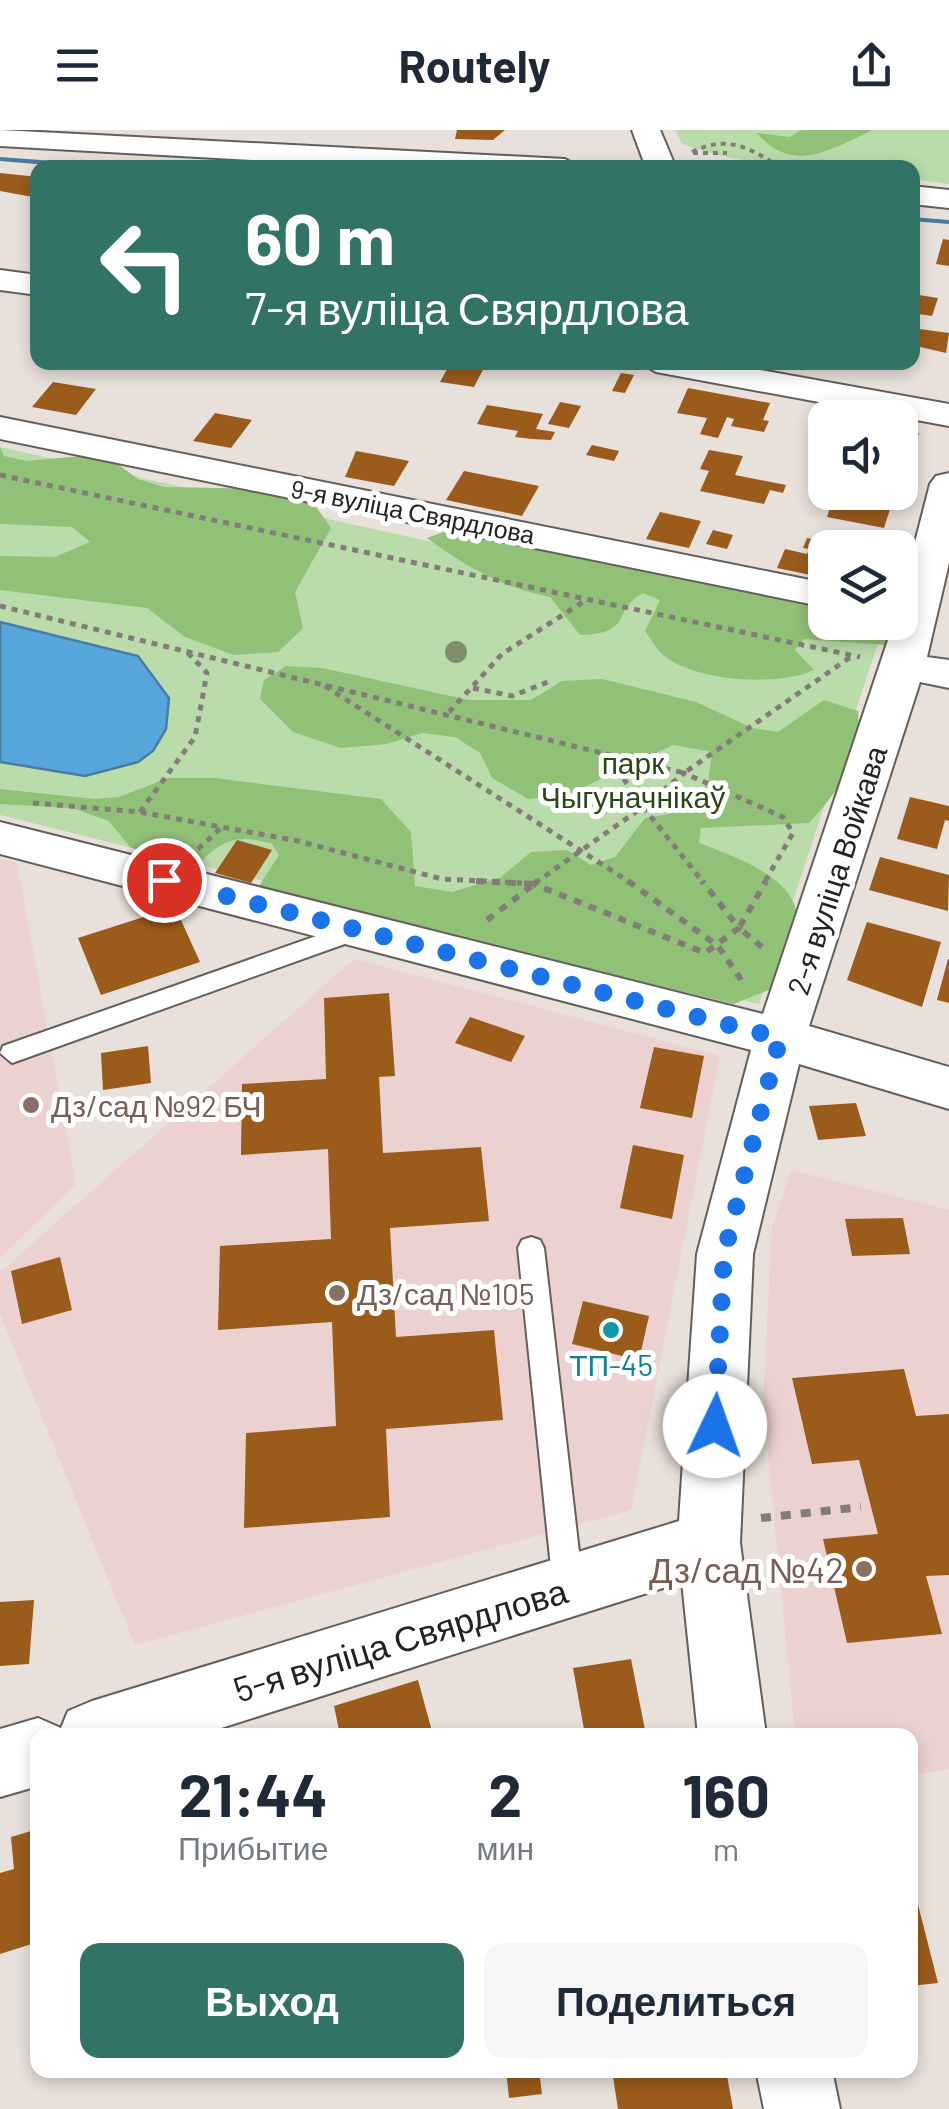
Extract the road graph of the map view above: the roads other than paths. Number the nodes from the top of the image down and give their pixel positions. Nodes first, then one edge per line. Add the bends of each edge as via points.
1 (646, 130) edge
2 (0, 137) edge
3 (419, 160) edge
4 (657, 160) edge
5 (920, 197) edge
6 (949, 200) edge
7 (0, 280) edge
8 (30, 284) edge
9 (700, 370) edge
10 (949, 415) edge
11 (0, 428) edge
12 (949, 484) edge
13 (918, 578) edge
14 (808, 592) edge
15 (916, 640) edge
16 (926, 670) edge
17 (9, 820) edge
18 (360, 930) junction
19 (780, 1038) junction
20 (12, 1053) dead end
21 (949, 1088) edge
22 (531, 1248) dead end
23 (710, 1533) junction
24 (568, 1587) junction
25 (115, 1728) edge
26 (731, 1728) edge
27 (30, 1755) edge
28 (0, 1764) edge
29 (796, 2078) edge
30 (802, 2109) edge

1 - 4 street
2 - 3 street
5 - 6 street
7 - 8 street
9 - 10 street
11 - 14 street, 9-я вуліца Свярдлова
12 - 13 street, 2-я вуліца Войкава
15 - 16 street, 2-я вуліца Войкава
16 - 19 street, 2-я вуліца Войкава
17 - 18 street
18 - 19 street
18 - 20 lane
19 - 21 street
19 - 23 street, 2-я вуліца Войкава via 724,1254
22 - 24 lane
23 - 24 street, 5-я вуліца Свярдлова
23 - 26 street, 2-я вуліца Войкава
24 - 25 street, 5-я вуліца Свярдлова
27 - 28 street
29 - 30 street

